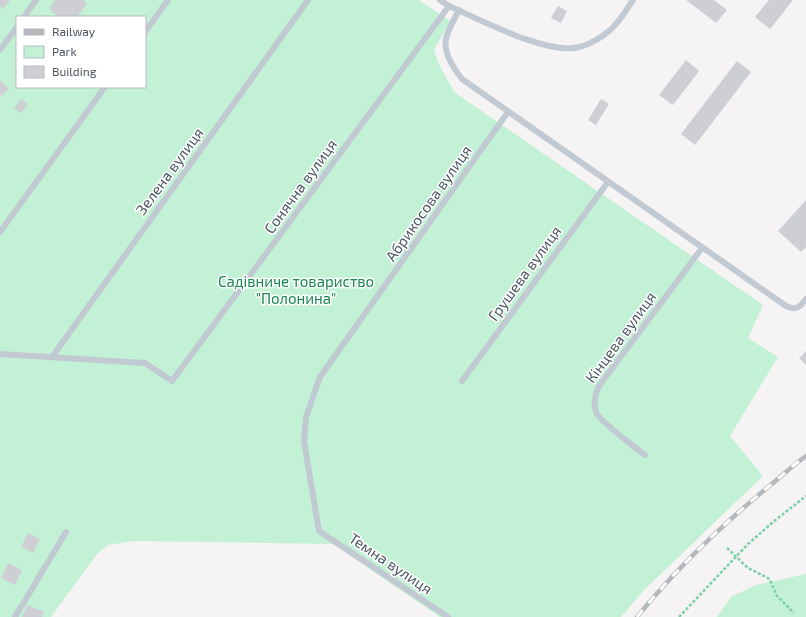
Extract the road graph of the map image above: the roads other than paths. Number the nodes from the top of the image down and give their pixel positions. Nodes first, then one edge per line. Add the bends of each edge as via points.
1 (36, 0) edge
2 (168, 0) edge
3 (308, 0) edge
4 (440, 0) edge
5 (633, 0) edge
6 (449, 6) junction
7 (459, 10) junction
8 (25, 16) edge
9 (16, 28) edge
10 (146, 31) edge
11 (0, 50) edge
12 (104, 88) edge
13 (508, 112) junction
14 (608, 182) junction
15 (0, 232) edge
16 (702, 248) junction
17 (806, 299) edge
18 (0, 354) edge
19 (52, 357) junction
20 (462, 381) dead end
21 (645, 456) dead end
22 (319, 531) joint
23 (66, 532) dead end
24 (15, 617) edge
25 (448, 617) edge

1 - 8 lane
2 - 10 lane
3 - 19 lane, Зелена вулиця
4 - 6 lane
5 - 7 lane via 609,32 579,47 564,48 513,34
6 - 7 lane
6 - 19 lane, Сонячна вулиця via 172,381 145,363
7 - 13 lane via 445,40 452,66 462,79
9 - 11 lane
12 - 15 lane
13 - 14 lane
13 - 22 lane, Абрикосова вулиця via 320,377 306,417 304,441
14 - 16 lane
14 - 20 lane, Грушева вулиця
16 - 17 lane via 786,306 797,308
16 - 21 lane, Кінцева вулиця via 594,396 596,414
18 - 19 lane
22 - 25 lane, Темна вулиця
23 - 24 lane

